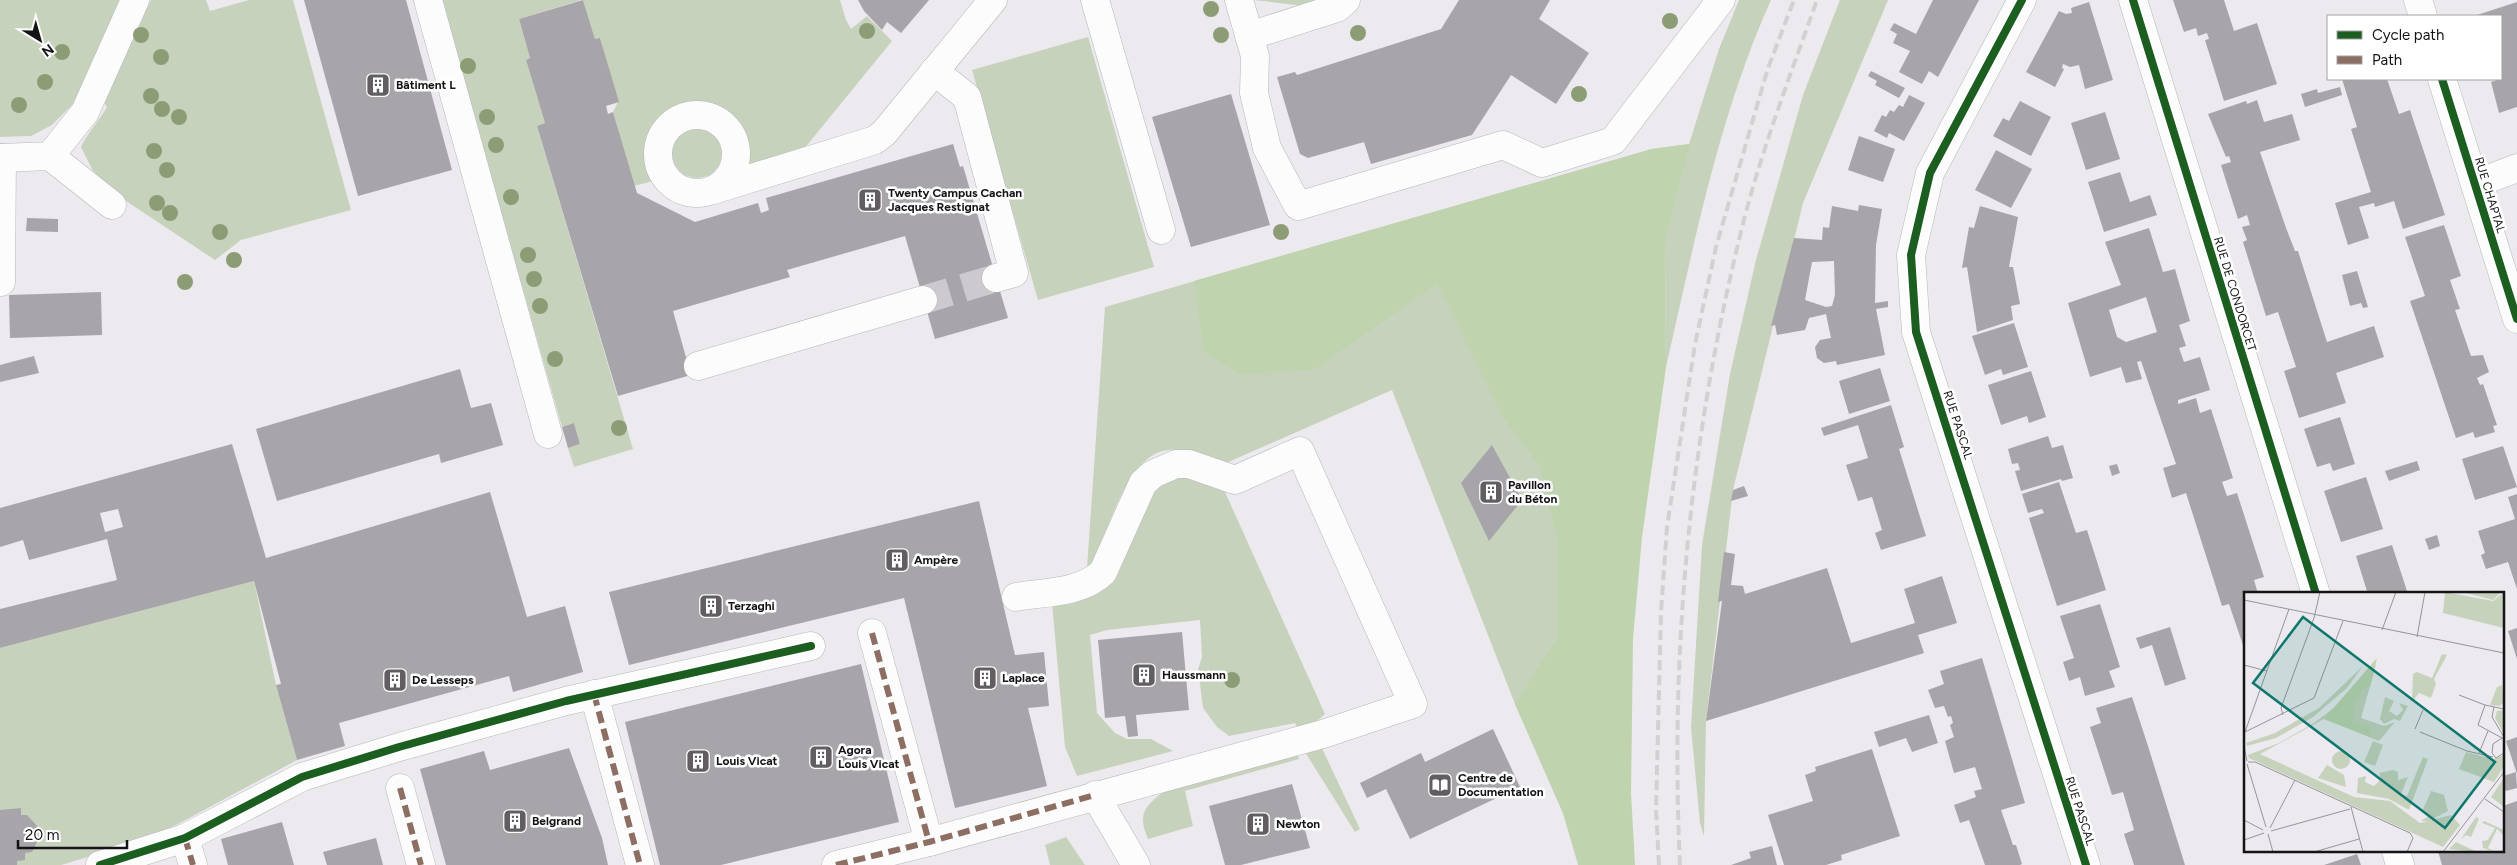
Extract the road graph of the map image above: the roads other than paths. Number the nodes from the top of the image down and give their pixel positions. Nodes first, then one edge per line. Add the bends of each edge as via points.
1 (135, 0) edge
2 (428, 0) edge
3 (993, 0) edge
4 (1095, 0) edge
5 (1239, 0) edge
6 (1346, 0) edge
7 (1721, 0) edge
8 (2022, 0) edge
9 (2133, 0) edge
10 (2418, 0) edge
11 (2423, 15) edge
12 (1250, 36) junction
13 (934, 71) junction
14 (2442, 80) edge
15 (50, 156) junction
16 (1, 158) edge
17 (2517, 168) edge
18 (2475, 184) junction
19 (714, 190) dead end
20 (112, 205) dead end
21 (1161, 230) dead end
22 (996, 278) tunnel mouth
23 (1, 282) dead end
24 (923, 300) tunnel mouth
25 (2517, 319) edge
26 (698, 366) dead end
27 (548, 434) dead end
28 (2315, 592) edge
29 (1016, 597) dead end
30 (872, 632) dead end
31 (812, 646) dead end
32 (594, 694) junction
33 (400, 788) dead end
34 (1095, 795) junction
35 (185, 838) junction
36 (929, 842) junction
37 (2396, 852) edge
38 (100, 865) edge
39 (193, 865) edge
40 (421, 865) edge
41 (640, 865) edge
42 (836, 865) edge
43 (1136, 865) edge
44 (2086, 865) edge
45 (2400, 865) edge

1 - 15 street via 84,112
2 - 27 street
3 - 13 street
4 - 21 street
5 - 12 street
6 - 12 street via 1337,8
7 - 12 street via 1613,141 1542,163 1503,145 1298,206 1268,148 1254,93 1255,56
8 - 44 street, RUE PASCAL via 1930,173 1910,255 1916,332
9 - 28 street, RUE DE CONDORCET
10 - 11 street
13 - 19 street via 875,140
13 - 22 street via 968,97 1014,273
14 - 18 street, RUE CHAPTAL
15 - 16 street
15 - 20 street
16 - 23 street
17 - 18 street
18 - 25 street, RUE CHAPTAL
24 - 26 street
29 - 34 street via 1094,581 1103,572 1143,483 1164,468 1189,464 1235,480 1300,451 1413,704 1323,734
30 - 36 street
31 - 32 street
32 - 35 street via 408,744 302,777
32 - 41 street
33 - 40 street
34 - 36 street
34 - 43 street
35 - 38 street
35 - 39 street
36 - 42 street
37 - 45 street

